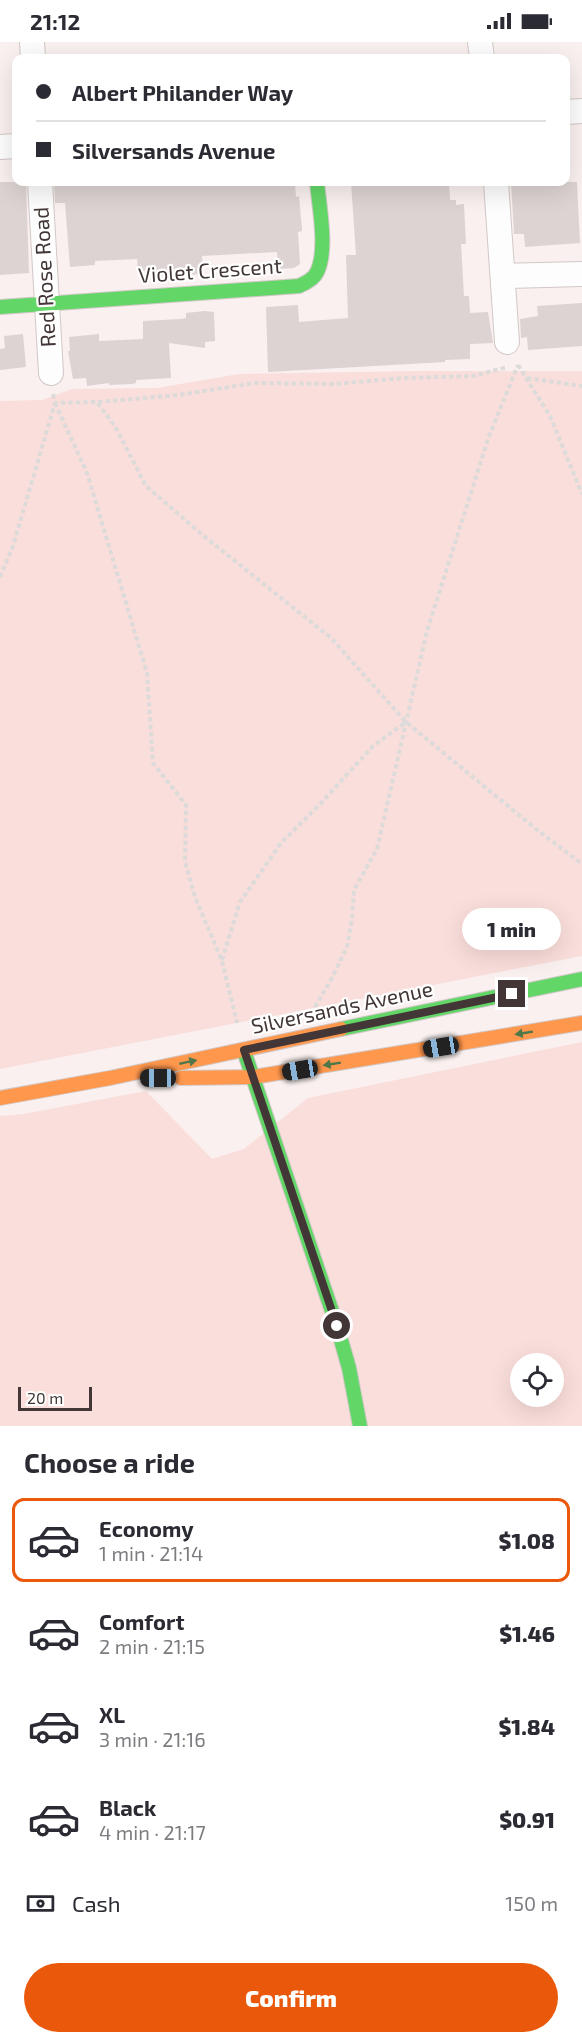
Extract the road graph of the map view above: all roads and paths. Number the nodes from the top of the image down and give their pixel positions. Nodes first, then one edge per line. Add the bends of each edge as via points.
1 (40, 186) edge
2 (317, 186) edge
3 (496, 186) edge
4 (582, 274) edge
5 (503, 276) junction
6 (46, 304) junction
7 (0, 307) edge
8 (507, 342) joint
9 (518, 365) junction
10 (51, 373) joint
11 (526, 378) junction
12 (582, 386) edge
13 (97, 402) junction
14 (56, 403) junction
15 (582, 494) edge
16 (0, 577) edge
17 (406, 722) junction
18 (582, 864) edge
19 (222, 961) junction
20 (582, 980) edge
21 (309, 1015) dead end
22 (582, 1023) edge
23 (239, 1029) dead end
24 (244, 1050) junction
25 (253, 1077) junction
26 (110, 1078) junction
27 (0, 1098) edge
28 (360, 1426) edge

1 - 6 street, Red Rose Road
2 - 6 street, Violet Crescent via 322,258 318,272 304,284
3 - 5 street
4 - 5 street
5 - 8 street
6 - 7 street, Violet Crescent
6 - 10 street, Red Rose Road
8 - 9 path
9 - 11 path
9 - 13 path via 473,376 334,384 254,383
9 - 17 path via 489,436 450,557 427,631
10 - 14 path
11 - 12 path
11 - 15 path via 550,416
13 - 14 path
13 - 17 path via 117,428 146,486 332,638
14 - 16 path
14 - 19 path via 87,473 147,673 153,763 186,805 185,862
17 - 18 path
17 - 19 path via 373,746 281,843 240,902
17 - 21 path via 376,849 354,890 347,947
19 - 23 path
20 - 24 street, Silversands Avenue
22 -> 25 street, Silversands Avenue
24 - 25 street
26 -> 24 street, Silversands Avenue
25 - 26 street, Silversands Avenue
25 - 28 street via 337,1326
26 - 27 street, Silversands Avenue

